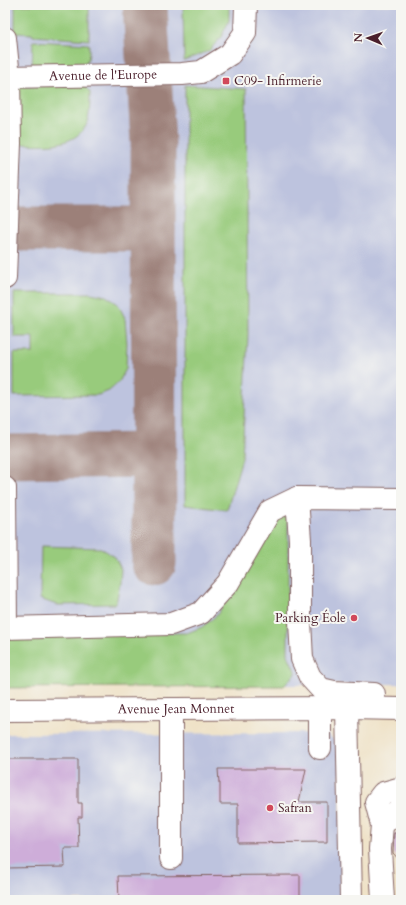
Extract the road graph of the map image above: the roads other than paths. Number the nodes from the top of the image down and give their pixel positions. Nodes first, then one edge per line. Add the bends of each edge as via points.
1 (246, 5) edge
2 (5, 38) edge
3 (7, 77) edge
4 (5, 278) edge
5 (5, 488) edge
6 (297, 498) junction
7 (401, 499) edge
8 (6, 628) edge
9 (401, 695) edge
10 (401, 704) edge
11 (320, 708) junction
12 (346, 708) junction
13 (171, 709) junction
14 (401, 709) edge
15 (5, 710) edge
16 (320, 748) dead end
17 (401, 788) edge
18 (401, 807) edge
19 (382, 825) junction
20 (171, 858) dead end
21 (351, 900) edge
22 (383, 900) edge

1 - 3 street, Avenue de l'Europe via 245,33 239,43 230,54 201,72
2 - 3 street
3 - 4 street via 10,143
5 - 8 street
6 - 7 street
6 - 8 street via 270,511 228,583 201,613 171,624
6 - 9 street via 302,659 310,677 321,689 334,692
10 - 12 street, Avenue Jean Monnet
11 - 12 street, Avenue Jean Monnet
11 - 13 street, Avenue Jean Monnet
11 - 16 street
12 - 14 street, Avenue Jean Monnet
12 - 21 street
13 - 15 street, Avenue Jean Monnet
13 - 20 street
17 - 19 street via 383,793 378,798 376,802
18 - 19 street
19 - 22 street via 380,849

